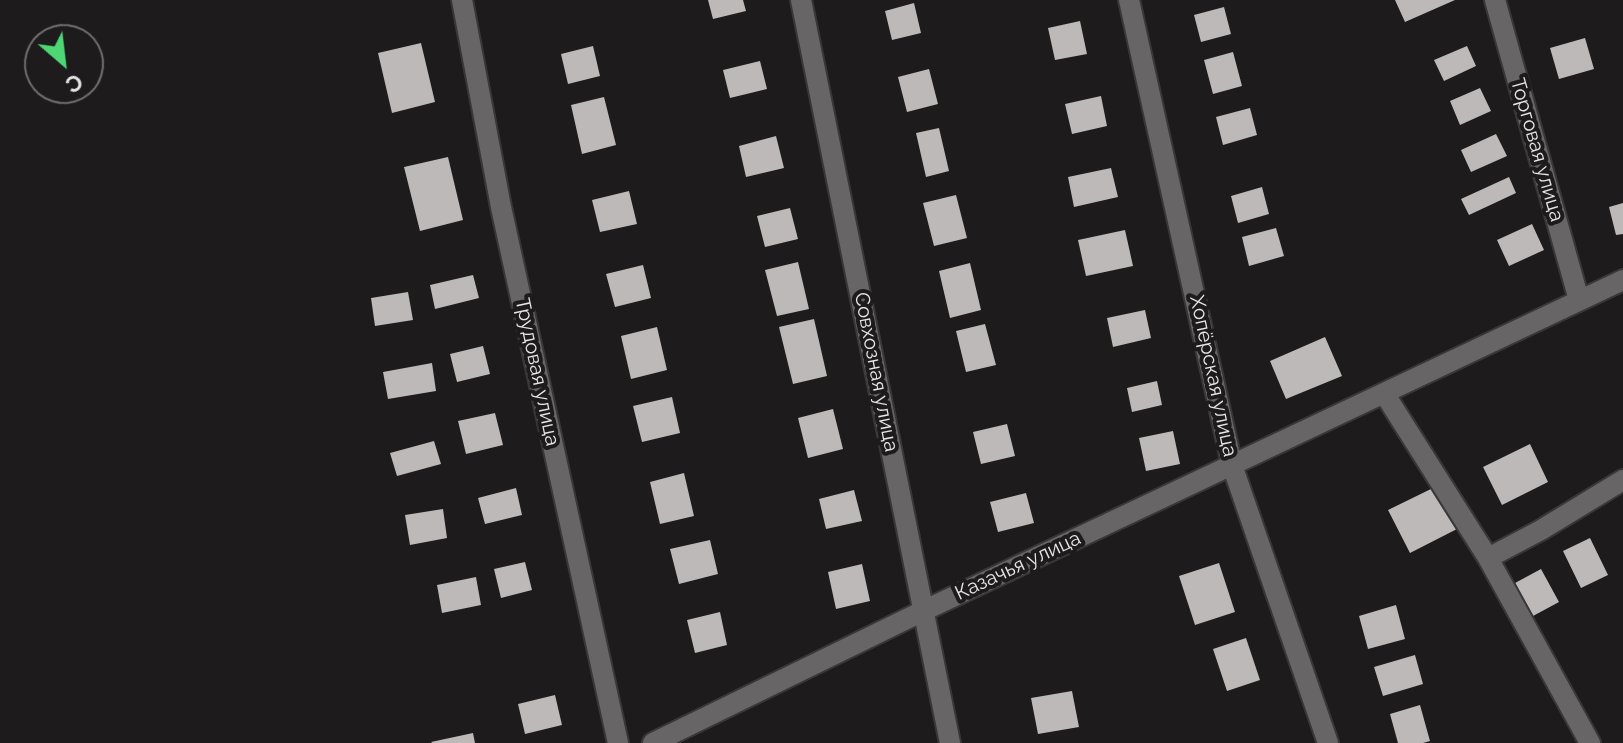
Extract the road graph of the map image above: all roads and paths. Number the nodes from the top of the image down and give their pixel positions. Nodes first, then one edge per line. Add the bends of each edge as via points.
1 (462, 0) edge
2 (801, 0) edge
3 (1129, 0) edge
4 (1495, 0) edge
5 (1623, 280) edge
6 (1579, 300) junction
7 (1384, 393) junction
8 (1232, 465) junction
9 (1623, 480) edge
10 (1488, 558) junction
11 (923, 611) junction
12 (618, 743) edge
13 (653, 743) edge
14 (950, 743) edge
15 (1328, 743) edge
16 (1590, 743) edge

1 - 12 street, Трудовая улица
2 - 11 street, Совхозная улица
3 - 8 street, Хопёрская улица
4 - 6 street, Торговая улица
5 - 6 street, Казачья улица
6 - 7 street, Казачья улица
7 - 8 street, Казачья улица
7 - 10 street
8 - 11 street, Казачья улица
8 - 15 street, Хопёрская улица
9 - 10 street
10 - 16 street
11 - 13 street, Казачья улица
11 - 14 street, Совхозная улица

